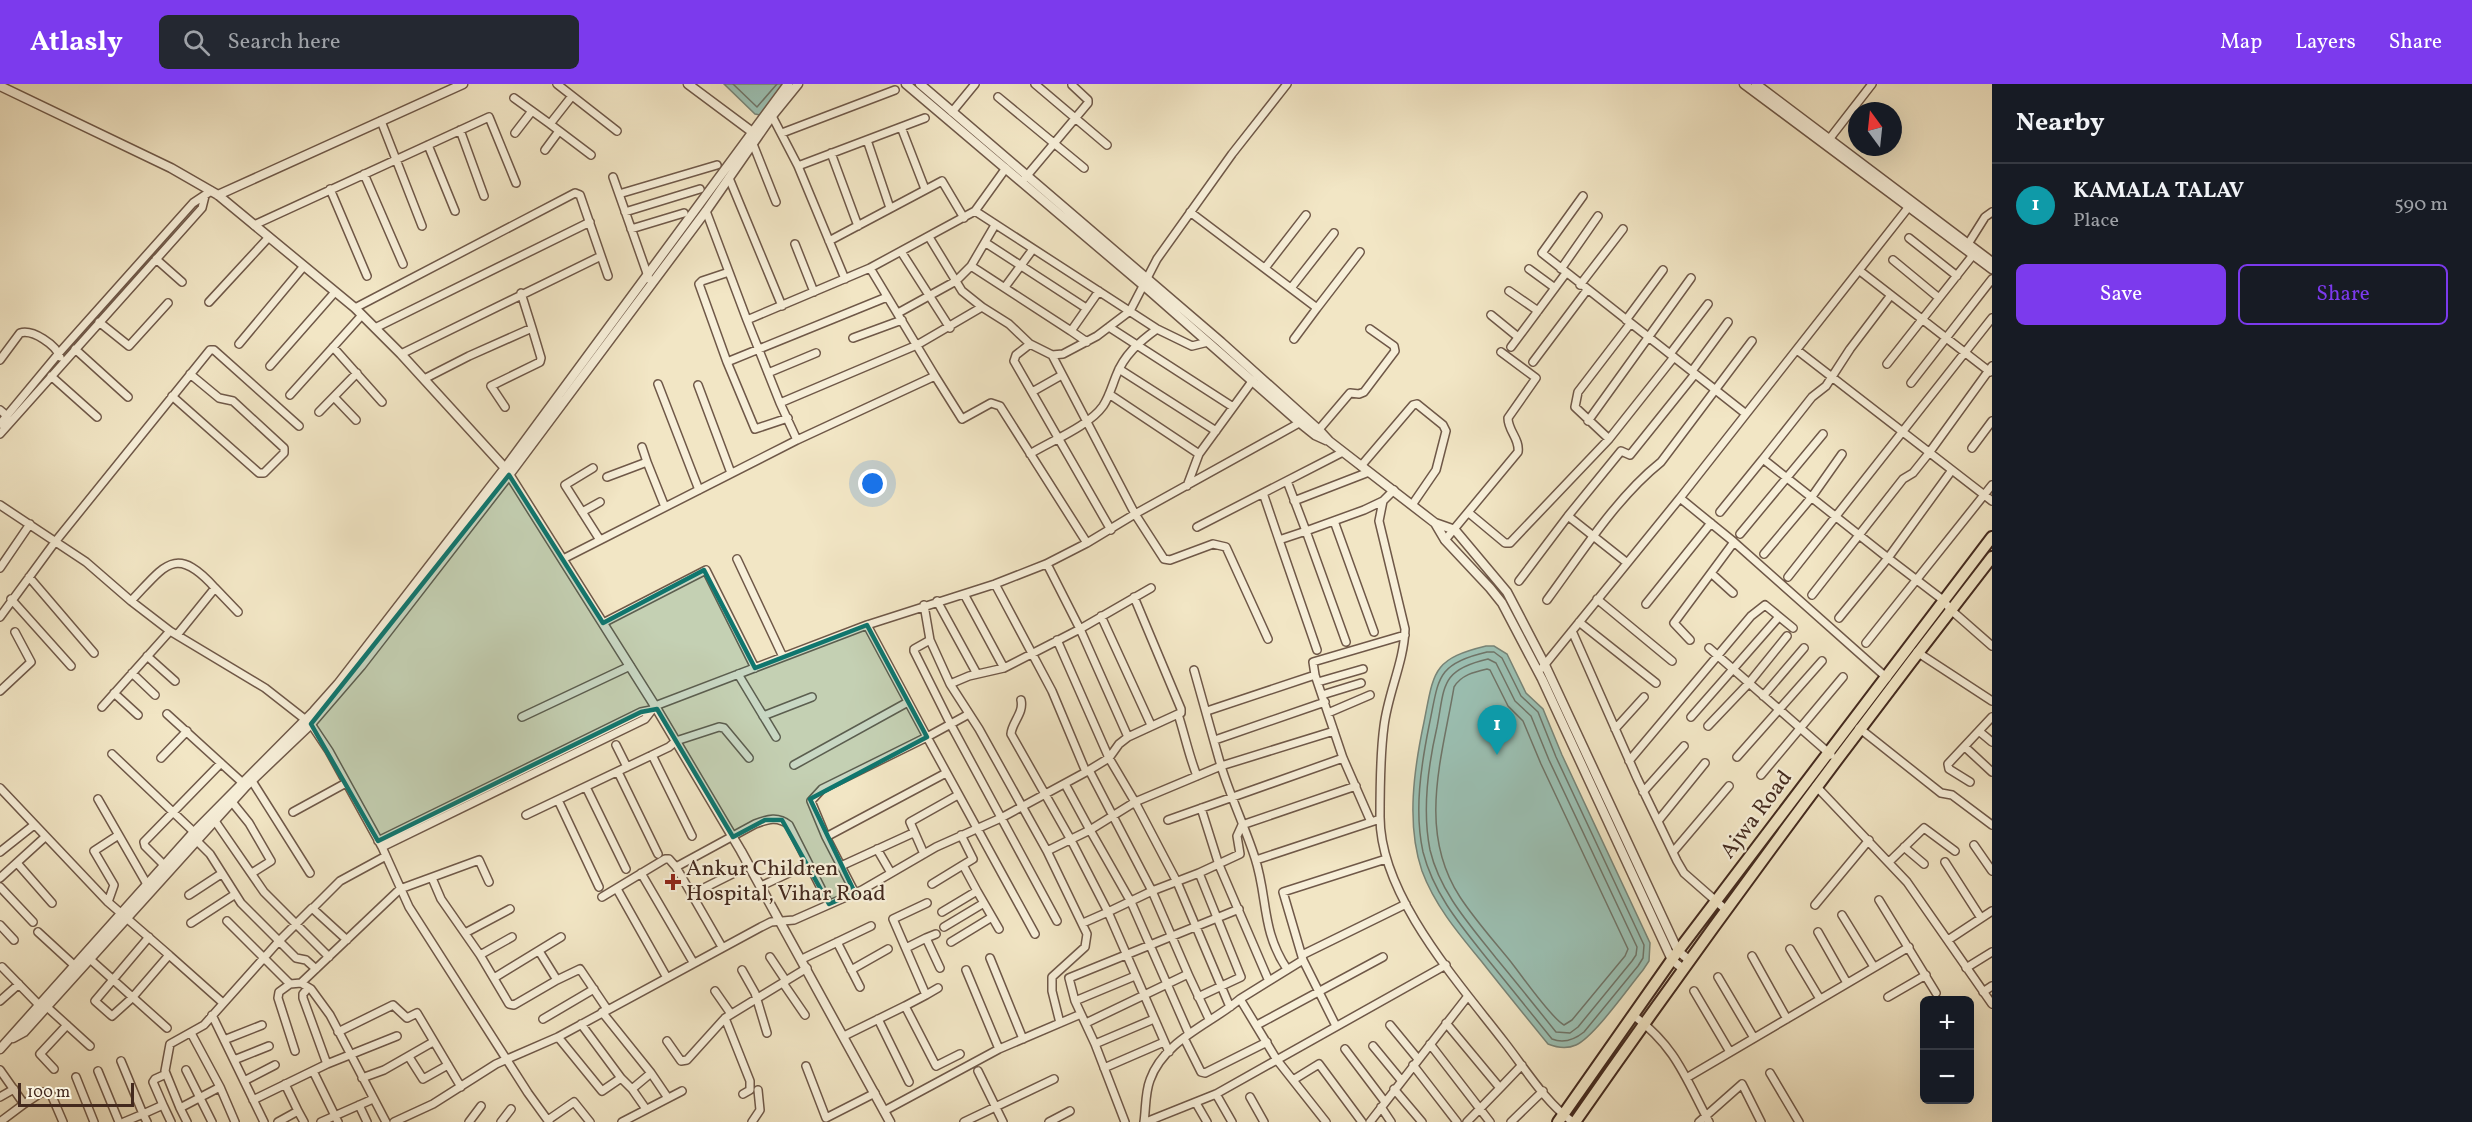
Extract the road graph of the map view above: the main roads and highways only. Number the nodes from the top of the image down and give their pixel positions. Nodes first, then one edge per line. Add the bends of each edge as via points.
1 (1992, 537) edge
2 (1992, 557) edge
3 (1889, 680) junction
4 (1832, 756) junction
5 (1561, 1119) edge
6 (1574, 1122) edge

1 - 3 main road, Ajwa Road
2 - 3 main road, Ajwa Road via 1917,652
3 - 4 main road, Ajwa Road
3 - 4 main road, Ajwa Road via 1859,728
4 - 5 main road, Ajwa Road via 1675,955
4 - 6 main road, Ajwa Road via 1816,786

